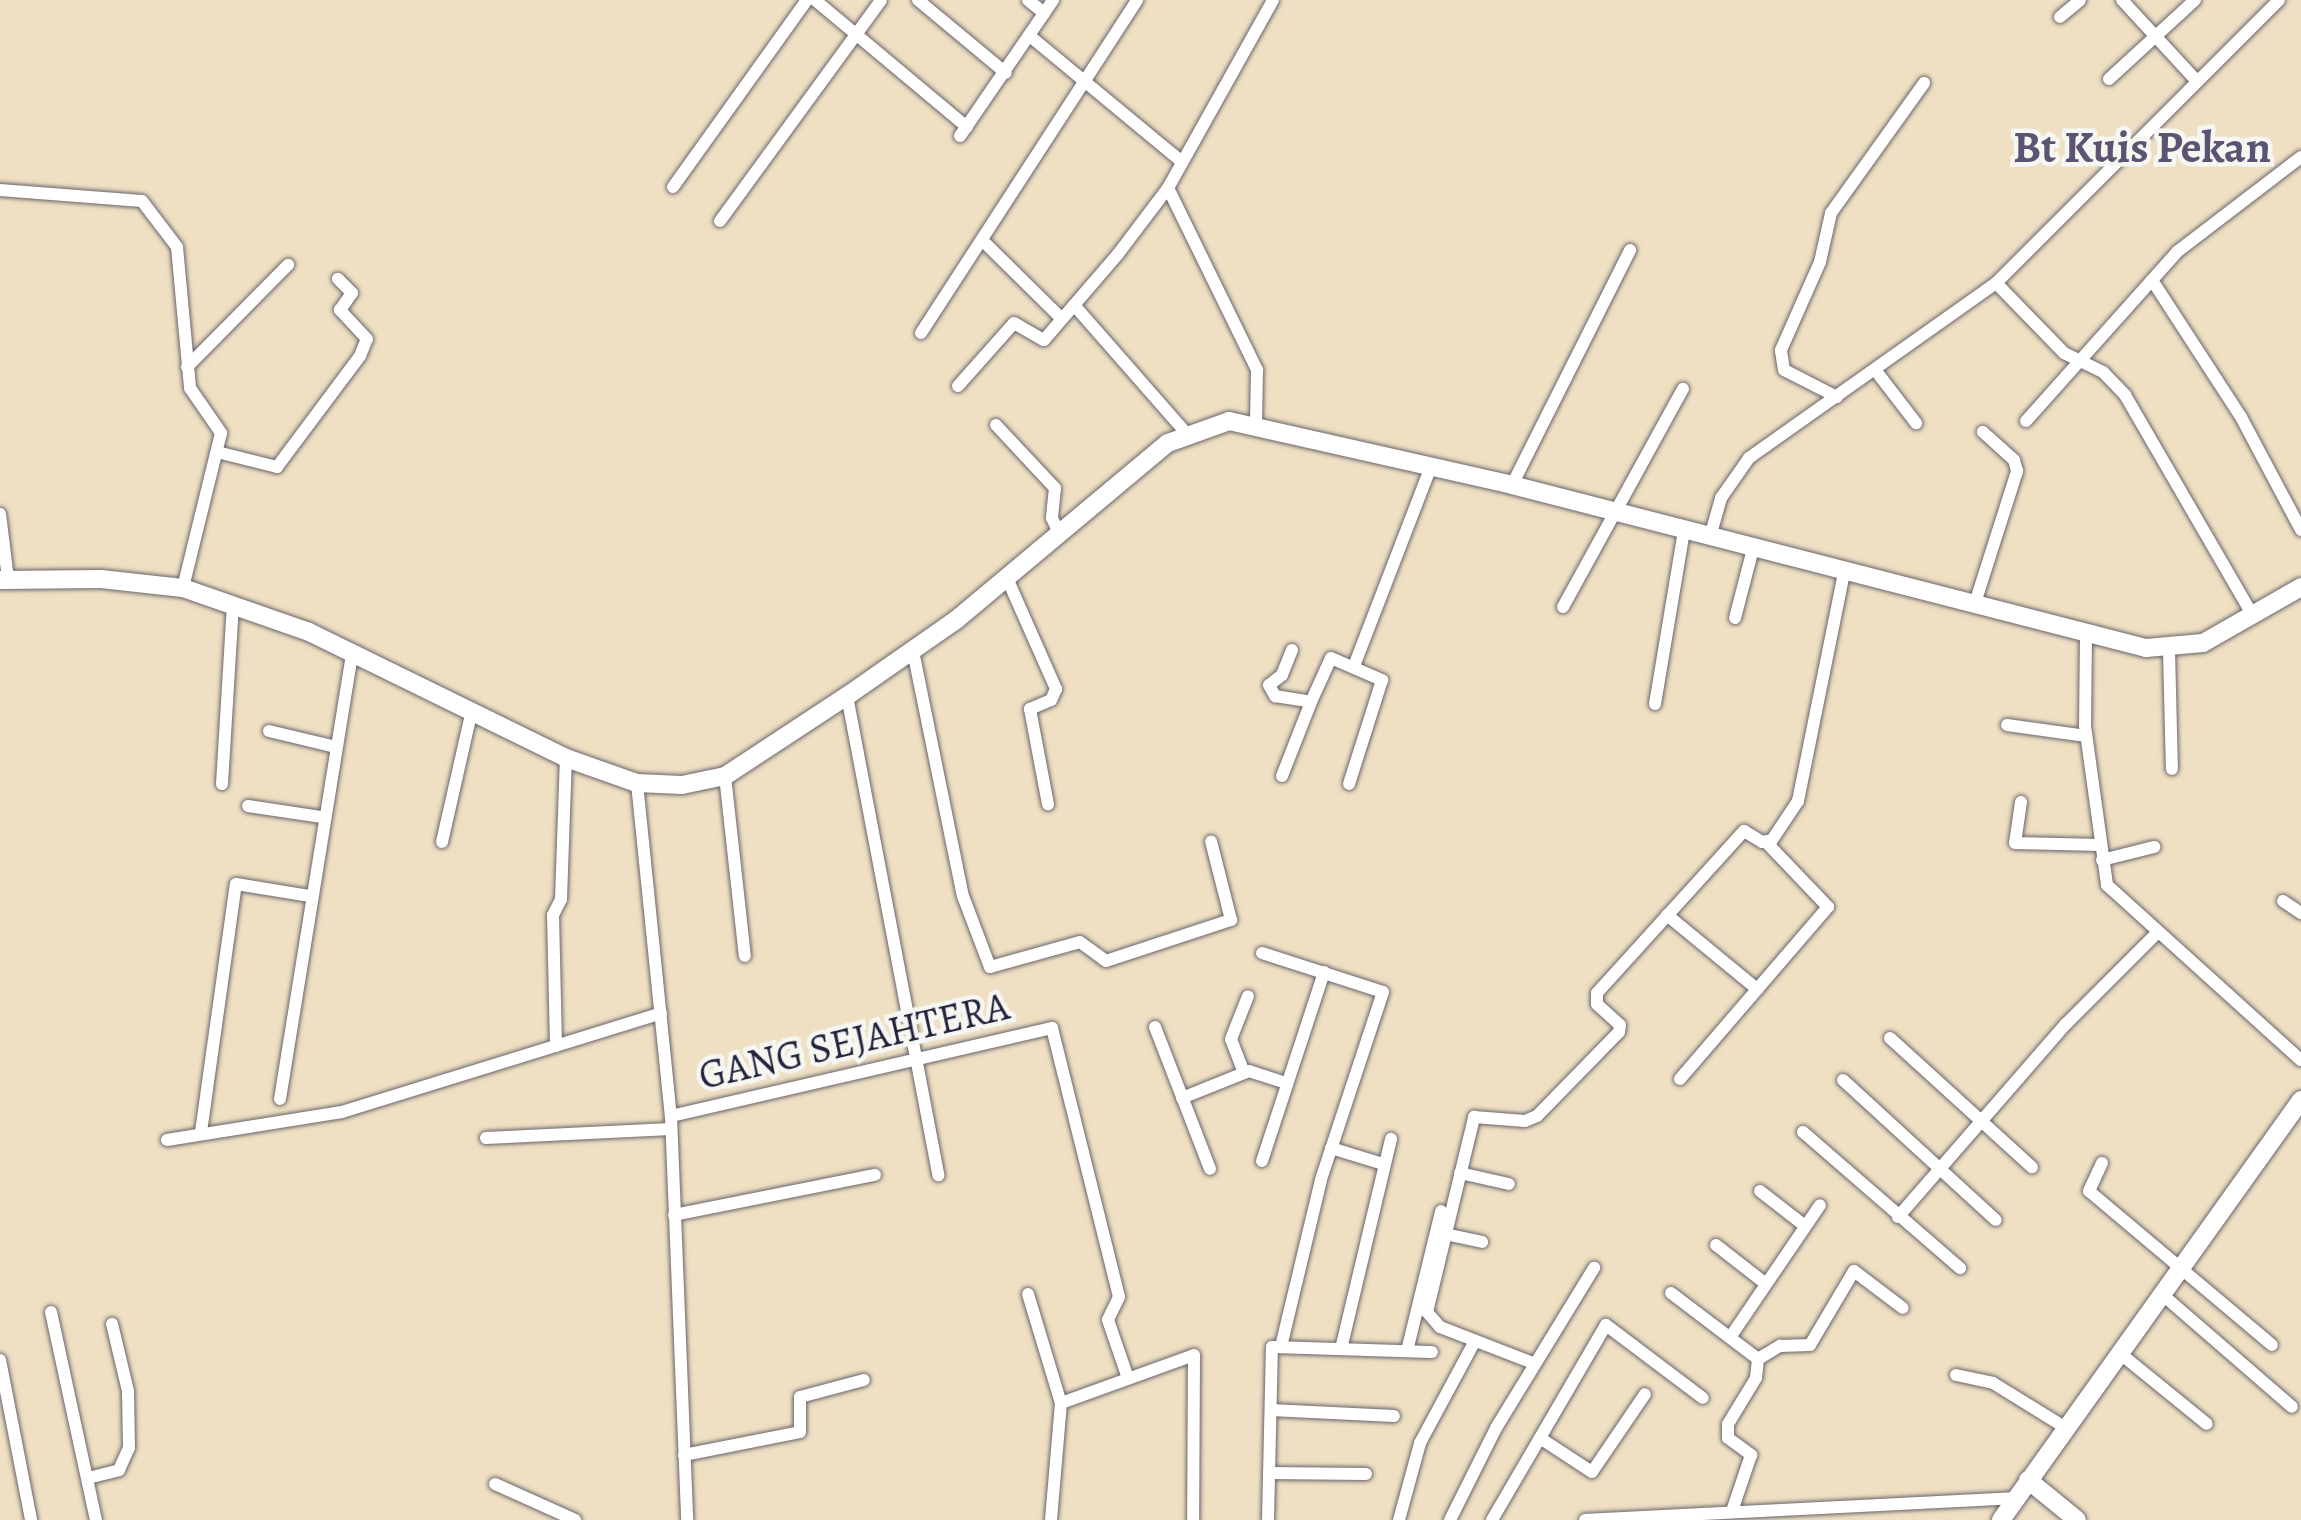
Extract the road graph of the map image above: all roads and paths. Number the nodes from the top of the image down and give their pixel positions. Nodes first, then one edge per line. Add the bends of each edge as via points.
1 (806, 0) edge
2 (815, 0) edge
3 (881, 0) edge
4 (918, 0) edge
5 (1028, 0) edge
6 (1053, 0) edge
7 (1137, 0) edge
8 (1273, 0) edge
9 (2080, 0) edge
10 (2122, 0) edge
11 (2195, 0) edge
12 (2279, 0) edge
13 (1044, 14) junction
14 (2060, 17) dead end
15 (854, 36) junction
16 (2153, 36) junction
17 (1030, 37) junction
18 (1006, 73) junction
19 (1086, 78) junction
20 (2194, 78) junction
21 (2108, 79) dead end
22 (1924, 83) dead end
23 (2301, 157) edge
24 (1182, 162) junction
25 (673, 187) dead end
26 (1168, 188) junction
27 (0, 190) edge
28 (720, 220) dead end
29 (983, 241) junction
30 (1630, 250) dead end
31 (288, 265) dead end
32 (338, 279) dead end
33 (2152, 280) junction
34 (1996, 283) junction
35 (1074, 305) junction
36 (1061, 318) junction
37 (921, 334) dead end
38 (2083, 364) junction
39 (187, 367) junction
40 (1876, 372) junction
41 (958, 386) dead end
42 (1683, 389) dead end
43 (1837, 397) junction
44 (2026, 421) dead end
45 (1256, 423) junction
46 (1916, 423) dead end
47 (996, 425) dead end
48 (1184, 432) junction
49 (1983, 432) dead end
50 (217, 452) junction
51 (1431, 466) junction
52 (1512, 484) junction
53 (1619, 513) junction
54 (0, 514) edge
55 (1684, 530) junction
56 (2301, 530) edge
57 (1059, 533) junction
58 (1710, 537) junction
59 (1753, 549) junction
60 (1844, 572) junction
61 (1006, 576) junction
62 (4, 579) edge
63 (183, 588) junction
64 (2300, 591) edge
65 (1975, 603) junction
66 (234, 605) junction
67 (1564, 608) dead end
68 (2254, 616) junction
69 (1735, 618) dead end
70 (2086, 634) junction
71 (1292, 650) dead end
72 (2169, 650) junction
73 (913, 651) junction
74 (352, 653) junction
75 (1354, 666) junction
76 (848, 696) junction
77 (1310, 702) junction
78 (1655, 704) dead end
79 (472, 710) junction
80 (2007, 725) dead end
81 (268, 731) dead end
82 (2086, 736) junction
83 (332, 746) junction
84 (566, 758) junction
85 (2172, 769) dead end
86 (725, 776) junction
87 (1282, 776) dead end
88 (637, 783) junction
89 (222, 784) dead end
90 (1349, 784) dead end
91 (2020, 802) dead end
92 (1048, 804) dead end
93 (248, 806) dead end
94 (322, 818) junction
95 (442, 842) dead end
96 (1211, 842) dead end
97 (1767, 842) junction
98 (2154, 847) dead end
99 (2101, 852) junction
100 (309, 896) junction
101 (2283, 901) dead end
102 (2301, 913) edge
103 (1667, 915) junction
104 (2158, 932) junction
105 (1262, 953) dead end
106 (745, 956) dead end
107 (1324, 972) junction
108 (1758, 989) junction
109 (1248, 996) dead end
110 (661, 1012) junction
111 (1155, 1028) dead end
112 (1890, 1038) dead end
113 (556, 1046) junction
114 (2301, 1060) edge
115 (918, 1061) junction
116 (1244, 1074) junction
117 (1680, 1079) dead end
118 (1843, 1080) dead end
119 (1287, 1083) junction
120 (1182, 1098) junction
121 (280, 1100) dead end
122 (2301, 1100) edge
123 (1980, 1122) junction
124 (671, 1123) junction
125 (201, 1132) junction
126 (1804, 1132) dead end
127 (486, 1138) dead end
128 (1391, 1139) dead end
129 (166, 1140) dead end
130 (1331, 1148) junction
131 (1262, 1161) dead end
132 (2102, 1163) dead end
133 (1383, 1164) junction
134 (2032, 1167) dead end
135 (1210, 1169) dead end
136 (1938, 1170) junction
137 (1460, 1173) junction
138 (875, 1175) dead end
139 (938, 1175) dead end
140 (1509, 1184) dead end
141 (1760, 1191) dead end
142 (1820, 1204) dead end
143 (1441, 1211) dead end
144 (674, 1216) junction
145 (1898, 1217) junction
146 (1996, 1220) dead end
147 (1806, 1226) junction
148 (1445, 1234) junction
149 (1482, 1242) dead end
150 (1716, 1245) dead end
151 (1594, 1268) dead end
152 (1960, 1268) dead end
153 (2184, 1268) junction
154 (1766, 1284) junction
155 (1671, 1292) dead end
156 (1028, 1294) dead end
157 (2164, 1296) junction
158 (1903, 1308) dead end
159 (52, 1312) dead end
160 (112, 1324) dead end
161 (1732, 1336) junction
162 (1475, 1341) junction
163 (2272, 1345) dead end
164 (1281, 1347) junction
165 (1341, 1349) junction
166 (1406, 1351) junction
167 (1432, 1352) dead end
168 (2122, 1355) junction
169 (1758, 1359) junction
170 (0, 1360) edge
171 (1534, 1364) junction
172 (1956, 1375) dead end
173 (1128, 1378) junction
174 (864, 1380) dead end
175 (1644, 1394) dead end
176 (1703, 1398) dead end
177 (1061, 1403) junction
178 (2292, 1407) dead end
179 (1270, 1410) junction
180 (1394, 1416) dead end
181 (2207, 1424) dead end
182 (2066, 1428) junction
183 (1540, 1438) junction
184 (684, 1455) junction
185 (1269, 1473) junction
186 (1366, 1474) dead end
187 (88, 1478) junction
188 (2028, 1480) junction
189 (495, 1484) dead end
190 (2016, 1498) junction
191 (1732, 1510) junction
192 (1779, 1514) edge
193 (32, 1520) edge
194 (96, 1520) edge
195 (575, 1520) edge
196 (688, 1520) edge
197 (1051, 1520) edge
198 (1193, 1520) edge
199 (1268, 1520) edge
200 (1399, 1520) edge
201 (1450, 1520) edge
202 (1492, 1520) edge
203 (1586, 1520) edge
204 (2001, 1520) edge
205 (2076, 1520) edge

1 - 25 street
2 - 15 street
3 - 15 street
4 - 18 street
5 - 13 street
6 - 13 street
7 - 19 street
8 - 24 street
9 - 14 street
10 - 16 street
11 - 16 street
12 - 20 street
13 - 17 street
15 - 18 street via 963,131
15 - 28 street
16 - 20 street
16 - 21 street
17 - 18 street
17 - 19 street
19 - 24 street
19 - 29 street
20 - 34 street
22 - 43 street via 1831,212 1820,262 1781,350 1784,370
23 - 33 street via 2198,234
24 - 26 street
26 - 35 street
26 - 45 street via 1257,370
27 - 39 street via 119,195 153,210 177,247
29 - 36 street
29 - 37 street
30 - 52 street
31 - 39 street
32 - 50 street via 352,293 340,310 367,339 360,356 277,466
33 - 38 street
33 - 56 street via 2242,417
34 - 38 street via 2056,346
34 - 40 street
35 - 36 street
35 - 48 street
36 - 41 street via 1040,342 1012,325
38 - 44 street
38 - 68 street via 2103,372 2125,394
39 - 50 street via 197,401 220,428
40 - 43 street
40 - 46 street
42 - 53 street
43 - 58 street via 1735,472
45 - 48 street via 1228,421
45 - 51 street
47 - 57 street via 1055,488 1052,518
48 - 57 street
49 - 65 street via 2014,460 2017,472
50 - 63 street
51 - 52 street
51 - 75 street
52 - 53 street
53 - 55 street
53 - 67 street
54 - 62 street
55 - 58 street
55 - 78 street
57 - 61 street
58 - 59 street
59 - 60 street
59 - 69 street
60 - 65 street
60 - 97 street via 1798,801
61 - 73 street
61 - 92 street via 1056,689 1052,700 1030,708
62 - 63 street
63 - 66 street
64 - 68 street
65 - 70 street
66 - 74 street
66 - 89 street
68 - 72 street via 2215,638
70 - 72 street
70 - 82 street
71 - 77 street via 1269,690
72 - 85 street
73 - 76 street
73 - 96 street via 963,896 990,968 1080,942 1106,961 1231,920
74 - 79 street
74 - 83 street
75 - 77 street via 1329,659
75 - 90 street via 1382,680
76 - 86 street
76 - 115 street
77 - 87 street
79 - 84 street
79 - 95 street
80 - 82 street
81 - 83 street
82 - 99 street
83 - 94 street
84 - 88 street
84 - 113 street via 561,899 552,915
86 - 88 street via 682,786
86 - 106 street
88 - 110 street
91 - 99 street via 2015,843
93 - 94 street
94 - 100 street
97 - 103 street via 1744,830
97 - 108 street via 1828,907
98 - 99 street
99 - 104 street via 2111,890
100 - 121 street
100 - 125 street via 236,884
101 - 102 street
103 - 108 street
103 - 137 street via 1594,999 1620,1025 1614,1039 1532,1120 1475,1115
104 - 114 street
104 - 123 street
105 - 107 street
107 - 119 street
107 - 130 street via 1383,992
108 - 117 street
109 - 116 street via 1231,1040
110 - 113 street
110 - 124 street
111 - 120 street
112 - 123 street
113 - 125 street via 342,1112
115 - 124 street, GANG SEJAHTERA
115 - 139 street
115 - 173 street, GANG SEJAHTERA via 1052,1028 1119,1297 1108,1320
116 - 119 street
116 - 120 street
118 - 136 street
119 - 131 street
120 - 135 street
122 - 153 street
123 - 134 street
123 - 136 street
124 - 127 street, GANG SEJAHTERA
124 - 144 street
125 - 129 street
126 - 145 street
128 - 133 street
130 - 133 street
130 - 164 street
132 - 153 street via 2088,1189
133 - 165 street via 1380,1205
136 - 145 street
136 - 146 street
137 - 140 street
137 - 148 street
138 - 144 street
141 - 147 street
142 - 147 street
143 - 166 street
144 - 184 street
145 - 152 street
147 - 154 street
148 - 149 street
148 - 162 street via 1427,1312 1440,1327
150 - 154 street
151 - 171 street
153 - 157 street
153 - 163 street
154 - 161 street
155 - 161 street
156 - 177 street
157 - 168 street
157 - 178 street
158 - 169 street via 1854,1271 1810,1345 1780,1346
159 - 187 street
160 - 187 street via 128,1391 129,1448 119,1470
161 - 169 street
162 - 171 street
162 - 200 street via 1420,1443
164 - 165 street
164 - 179 street via 1272,1347
165 - 166 street
166 - 167 street
168 - 181 street
168 - 182 street
169 - 191 street via 1756,1378 1728,1424 1728,1438 1751,1456
170 - 193 street
171 - 201 street
172 - 182 street via 1994,1383
173 - 177 street
173 - 198 street via 1192,1354 1197,1360
174 - 184 street via 800,1397 800,1432
175 - 183 street via 1592,1472
176 - 183 street via 1606,1326
177 - 197 street
179 - 180 street
179 - 185 street
182 - 188 street
183 - 202 street
184 - 196 street
185 - 186 street
185 - 199 street
187 - 194 street
188 - 190 street
188 - 205 street
189 - 195 street
190 - 192 street
190 - 204 street
191 - 192 street
191 - 203 street

